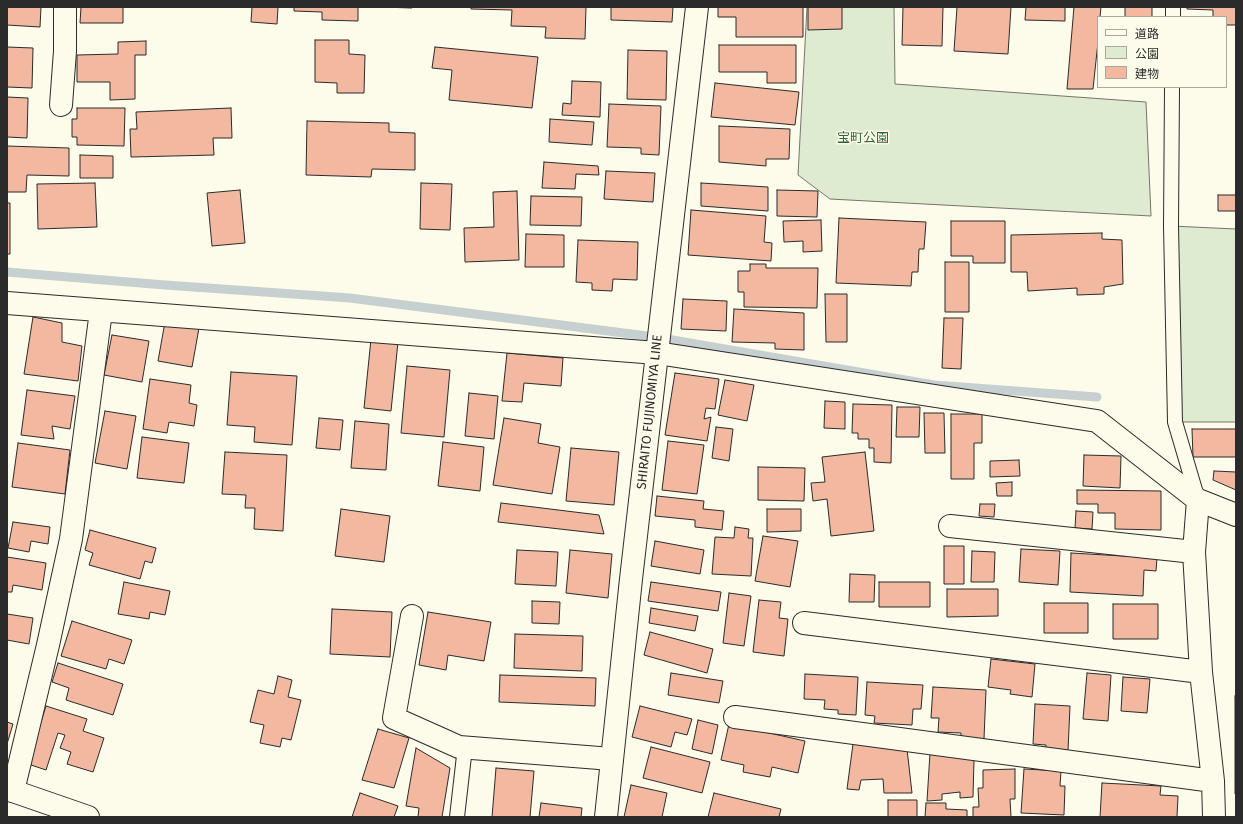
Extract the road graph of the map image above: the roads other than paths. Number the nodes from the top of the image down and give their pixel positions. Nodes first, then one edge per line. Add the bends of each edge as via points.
1 (65, 7) edge
2 (697, 7) edge
3 (1172, 88) edge
4 (61, 105) dead end
5 (7, 303) edge
6 (101, 311) junction
7 (657, 353) junction
8 (1198, 500) junction
9 (1236, 515) edge
10 (950, 526) dead end
11 (1194, 552) junction
12 (412, 616) dead end
13 (804, 623) dead end
14 (1202, 672) junction
15 (736, 717) dead end
16 (465, 747) junction
17 (612, 759) junction
18 (1212, 781) junction
19 (10, 790) edge
20 (88, 817) edge
21 (457, 817) edge
22 (606, 817) edge
23 (1214, 817) edge

1 - 4 street
2 - 7 street, SHIRAITO FUJINOMIYA LINE
3 - 8 lane via 1171,226 1175,422
5 - 6 street
6 - 7 street
6 - 19 street via 71,539 48,645
7 - 8 street via 1097,421
7 - 17 street, SHIRAITO FUJINOMIYA LINE
8 - 9 street
8 - 11 street
10 - 11 street
11 - 14 street
12 - 16 street via 394,718 459,747
13 - 14 street
14 - 18 street
15 - 18 street
16 - 17 street
16 - 21 lane
17 - 22 street, SHIRAITO FUJINOMIYA LINE
18 - 23 street
19 - 20 street

